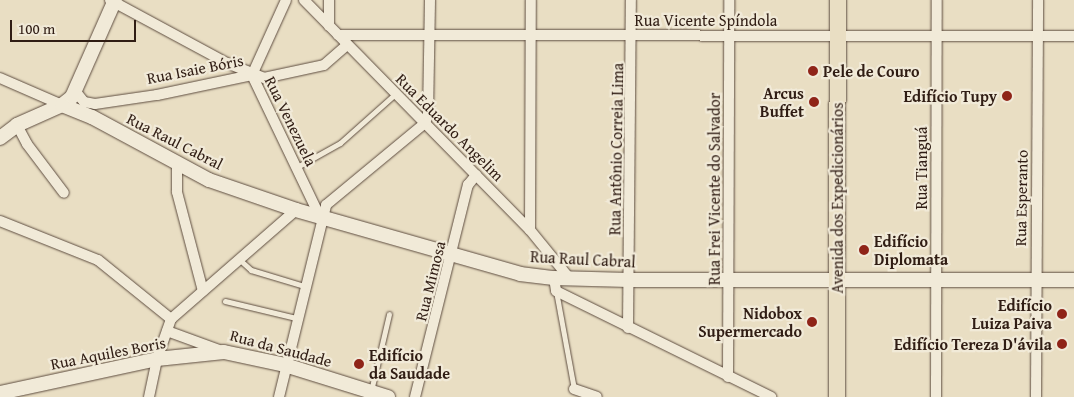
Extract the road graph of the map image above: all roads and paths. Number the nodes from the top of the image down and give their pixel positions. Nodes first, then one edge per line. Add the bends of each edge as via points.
1 (286, 0) edge
2 (304, 0) edge
3 (329, 0) edge
4 (430, 0) edge
5 (531, 0) edge
6 (631, 0) edge
7 (729, 0) edge
8 (827, 0) edge
9 (838, 0) edge
10 (937, 0) edge
11 (1038, 0) edge
12 (112, 1) edge
13 (329, 26) junction
14 (338, 35) junction
15 (429, 35) junction
16 (532, 35) junction
17 (632, 35) junction
18 (730, 35) junction
19 (936, 35) junction
20 (1038, 35) junction
21 (833, 36) junction
22 (1074, 36) edge
23 (348, 45) junction
24 (252, 74) junction
25 (0, 78) edge
26 (76, 92) junction
27 (395, 94) junction
28 (62, 105) junction
29 (94, 111) junction
30 (425, 123) junction
31 (17, 125) junction
32 (0, 138) edge
33 (177, 163) junction
34 (297, 167) junction
35 (476, 175) junction
36 (64, 193) dead end
37 (296, 210) junction
38 (320, 217) junction
39 (0, 221) edge
40 (530, 230) junction
41 (453, 254) junction
42 (240, 260) junction
43 (570, 279) junction
44 (629, 280) junction
45 (729, 280) junction
46 (1036, 280) junction
47 (1074, 280) edge
48 (832, 281) junction
49 (936, 281) junction
50 (555, 284) junction
51 (304, 286) junction
52 (203, 291) junction
53 (226, 301) dead end
54 (390, 314) dead end
55 (296, 318) junction
56 (171, 319) junction
57 (628, 328) junction
58 (167, 331) junction
59 (224, 352) junction
60 (157, 359) junction
61 (285, 366) junction
62 (728, 377) junction
63 (370, 392) junction
64 (8, 393) edge
65 (575, 393) edge
66 (149, 397) edge
67 (279, 397) edge
68 (388, 397) edge
69 (415, 397) edge
70 (597, 397) edge
71 (771, 397) edge
72 (827, 397) edge
73 (837, 397) edge
74 (936, 397) edge
75 (1036, 397) edge

1 - 24 street
2 - 13 street, Rua Eduardo Angelim
3 - 13 street
4 - 15 street
5 - 16 street
6 - 17 street, Rua Antônio Correia Lima
7 - 18 street, Rua Frei Vicente do Salvador
8 - 21 main road, Avenida dos Expedicionários
9 - 21 main road, Avenida dos Expedicionários
10 - 19 street, Rua Tianguá
11 - 20 street, Rua Esperanto
12 - 24 street, Rua Venezuela
12 - 26 main road
13 - 14 street, Rua Eduardo Angelim
14 - 15 street, Rua Vicente Spíndola
14 - 23 street, Rua Eduardo Angelim
15 - 16 street, Rua Vicente Spíndola
15 - 30 street via 429,107
16 - 17 street, Rua Vicente Spíndola
16 - 40 street
17 - 18 street, Rua Vicente Spíndola
17 - 44 street, Rua Antônio Correia Lima
18 - 21 street, Rua Vicente Spíndola
18 - 45 street, Rua Frei Vicente do Salvador
19 - 20 street, Rua Vicente Spíndola
19 - 21 street, Rua Vicente Spíndola
19 - 49 street, Rua Tianguá
20 - 22 street, Rua Vicente Spíndola
20 - 46 street, Rua Esperanto
21 - 48 main road, Avenida dos Expedicionários
23 - 24 street, Rua Isaie Bóris via 329,62 316,68 264,78
23 - 27 street, Rua Eduardo Angelim
24 - 29 street, Rua Isaie Bóris
24 - 34 street, Rua Venezuela
25 - 28 street
26 - 28 main road
26 - 29 street
27 - 30 street, Rua Eduardo Angelim
27 - 34 lane via 340,144
28 - 29 main road, Rua Raul Cabral
28 - 31 main road
29 - 33 main road, Rua Raul Cabral
30 - 35 street, Rua Eduardo Angelim
30 - 38 street via 326,206
31 - 32 main road
31 - 36 street via 27,144
33 - 37 main road, Rua Raul Cabral via 209,180
33 - 52 street via 177,192
34 - 38 street, Rua Venezuela
35 - 40 street, Rua Eduardo Angelim
35 - 41 street, Rua Mimosa via 468,185
37 - 38 main road, Rua Raul Cabral
37 - 42 street
38 - 41 main road, Rua Raul Cabral
38 - 51 street
39 - 56 street via 98,260
40 - 43 street, Rua Eduardo Angelim
41 - 50 main road, Rua Raul Cabral
41 - 69 street, Rua Mimosa
42 - 51 lane via 251,270
42 - 52 street
43 - 44 main road, Rua Raul Cabral
43 - 50 main road, Rua Raul Cabral
44 - 45 main road, Rua Raul Cabral
44 - 57 street, Rua Antônio Correia Lima
45 - 48 main road, Rua Raul Cabral
45 - 62 street, Rua Frei Vicente do Salvador
46 - 47 main road, Rua Raul Cabral
46 - 49 main road, Rua Raul Cabral
46 - 75 street, Rua Esperanto
48 - 49 main road, Rua Raul Cabral
48 - 72 main road, Avenida dos Expedicionários
48 - 73 main road, Avenida dos Expedicionários
49 - 74 street, Rua Tianguá
50 - 57 street
50 - 65 lane
51 - 55 street
52 - 56 street
53 - 55 lane
54 - 63 lane
55 - 61 street
56 - 58 street
57 - 62 street
58 - 59 street, Rua da Saudade
58 - 60 street
59 - 60 main road, Rua Aquiles Boris
59 - 61 main road, Rua da Saudade
60 - 64 main road, Rua Aquiles Boris
60 - 66 street
61 - 63 main road, Rua da Saudade
61 - 67 street
62 - 71 street
63 - 68 main road, Rua da Saudade
65 - 70 street

